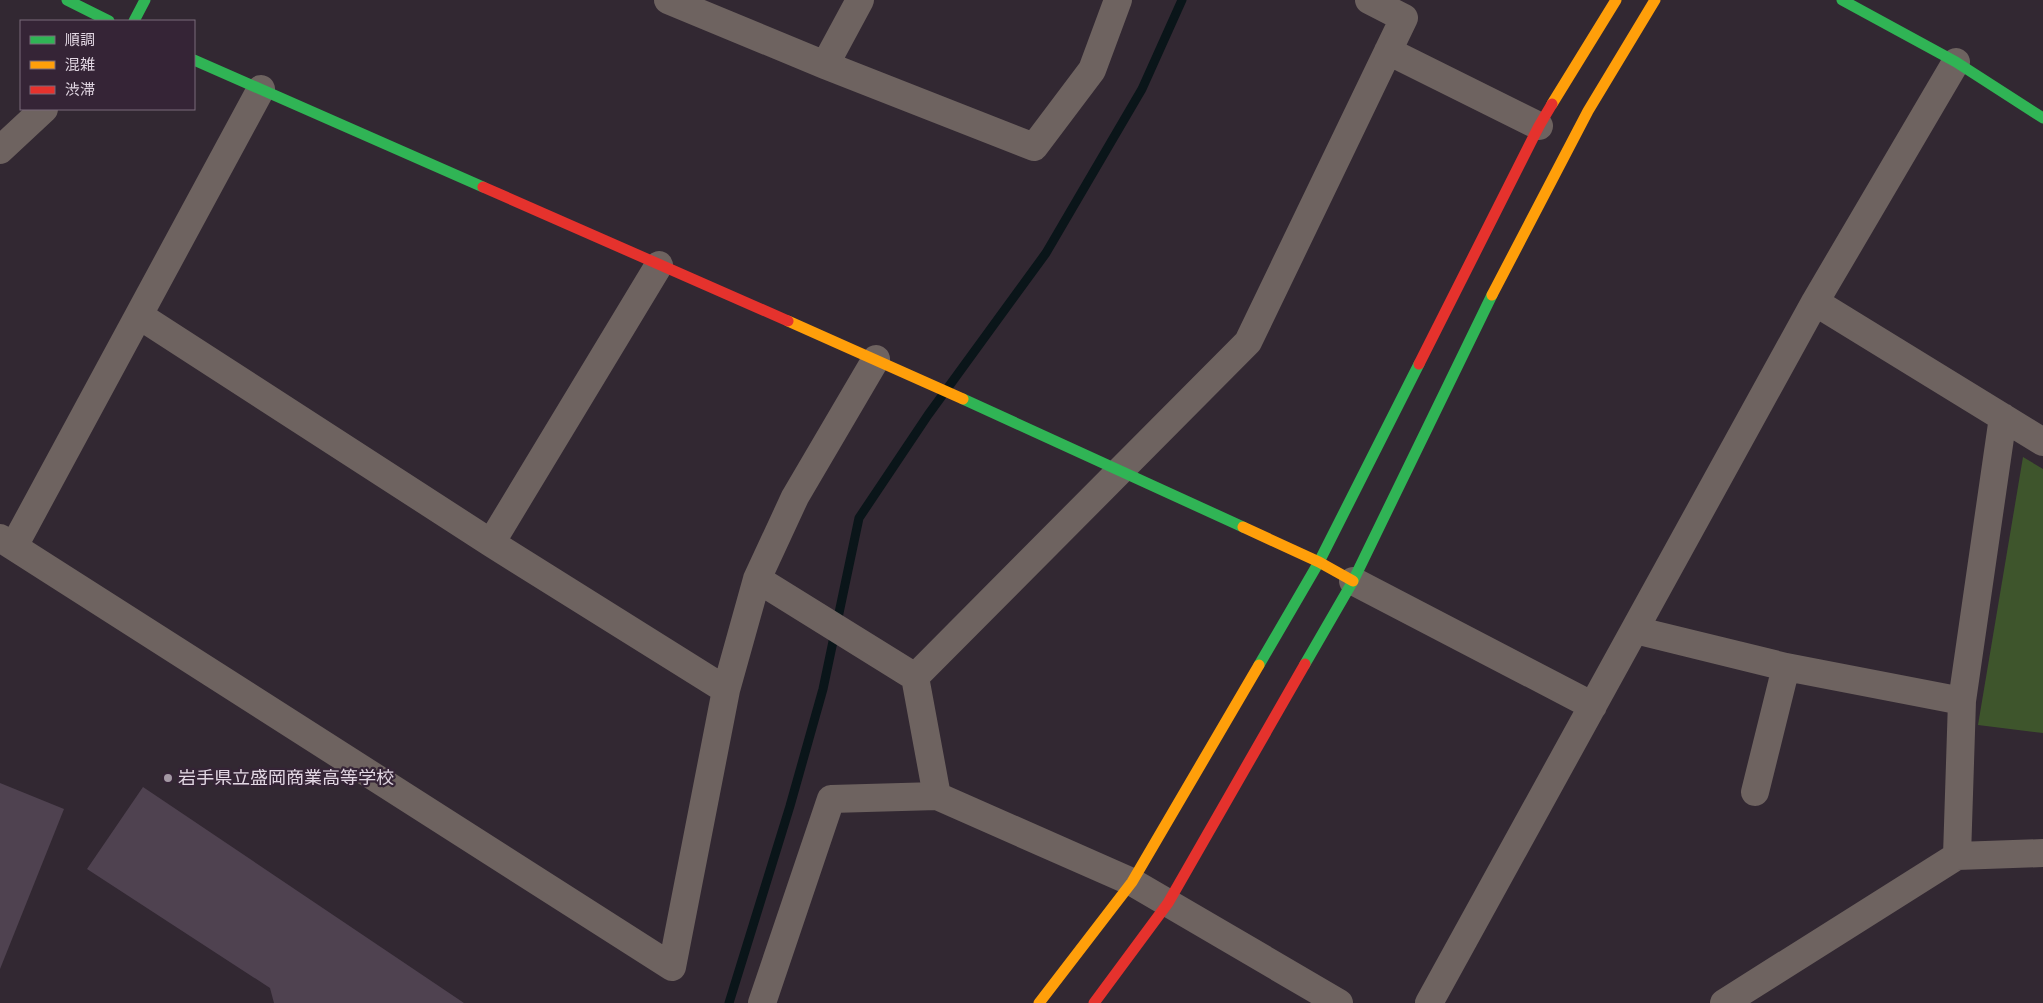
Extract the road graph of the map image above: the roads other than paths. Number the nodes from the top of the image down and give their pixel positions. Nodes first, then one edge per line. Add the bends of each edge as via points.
1 (67, 0) edge
2 (145, 0) edge
3 (668, 0) edge
4 (860, 0) edge
5 (1118, 0) edge
6 (1369, 0) edge
7 (1616, 0) edge
8 (1655, 0) edge
9 (1842, 0) edge
10 (107, 20) edge
11 (135, 20) edge
12 (1388, 51) junction
13 (195, 60) edge
14 (1956, 62) junction
15 (825, 65) junction
16 (261, 89) junction
17 (43, 110) edge
18 (2043, 118) edge
19 (1539, 126) junction
20 (0, 150) edge
21 (659, 265) junction
22 (1815, 302) junction
23 (140, 316) junction
24 (876, 359) junction
25 (2003, 417) junction
26 (2043, 442) edge
27 (1120, 470) junction
28 (7, 542) edge
29 (491, 543) junction
30 (1319, 562) junction
31 (757, 579) junction
32 (1353, 581) junction
33 (1635, 630) junction
34 (1786, 667) junction
35 (916, 677) junction
36 (726, 690) junction
37 (1962, 701) junction
38 (1593, 706) junction
39 (1755, 792) dead end
40 (937, 796) junction
41 (2043, 853) edge
42 (1957, 856) junction
43 (1132, 882) junction
44 (1168, 903) junction
45 (762, 1003) edge
46 (1039, 1003) edge
47 (1094, 1003) edge
48 (1339, 1003) edge
49 (1429, 1003) edge
50 (1724, 1003) edge

1 - 10 street
2 - 11 street
3 - 15 street
4 - 15 street
5 - 15 street via 1092,70 1034,147
6 - 12 street via 1404,18
7 - 19 street
8 - 32 street via 1588,111 1477,325
9 - 14 street
12 - 19 street
12 - 27 street via 1248,342
13 - 16 street
14 - 18 street
14 - 22 street
16 - 21 street
16 - 23 street
17 - 20 street
19 - 30 street
21 - 24 street
21 - 29 street
22 - 25 street
22 - 33 street
23 - 28 street
23 - 29 street
24 - 27 street
24 - 31 street via 795,497
25 - 26 street
25 - 37 street
27 - 30 street
27 - 35 street
28 - 36 street via 672,967
29 - 36 street
30 - 32 street
30 - 43 street
31 - 35 street
31 - 36 street
32 - 38 street
32 - 44 street
33 - 34 street
33 - 38 street
34 - 37 street
34 - 39 street
35 - 40 street
37 - 42 street
38 - 49 street
40 - 43 street
40 - 45 street via 831,799
41 - 42 street
42 - 50 street
43 - 44 street
43 - 46 street
44 - 47 street
44 - 48 street

